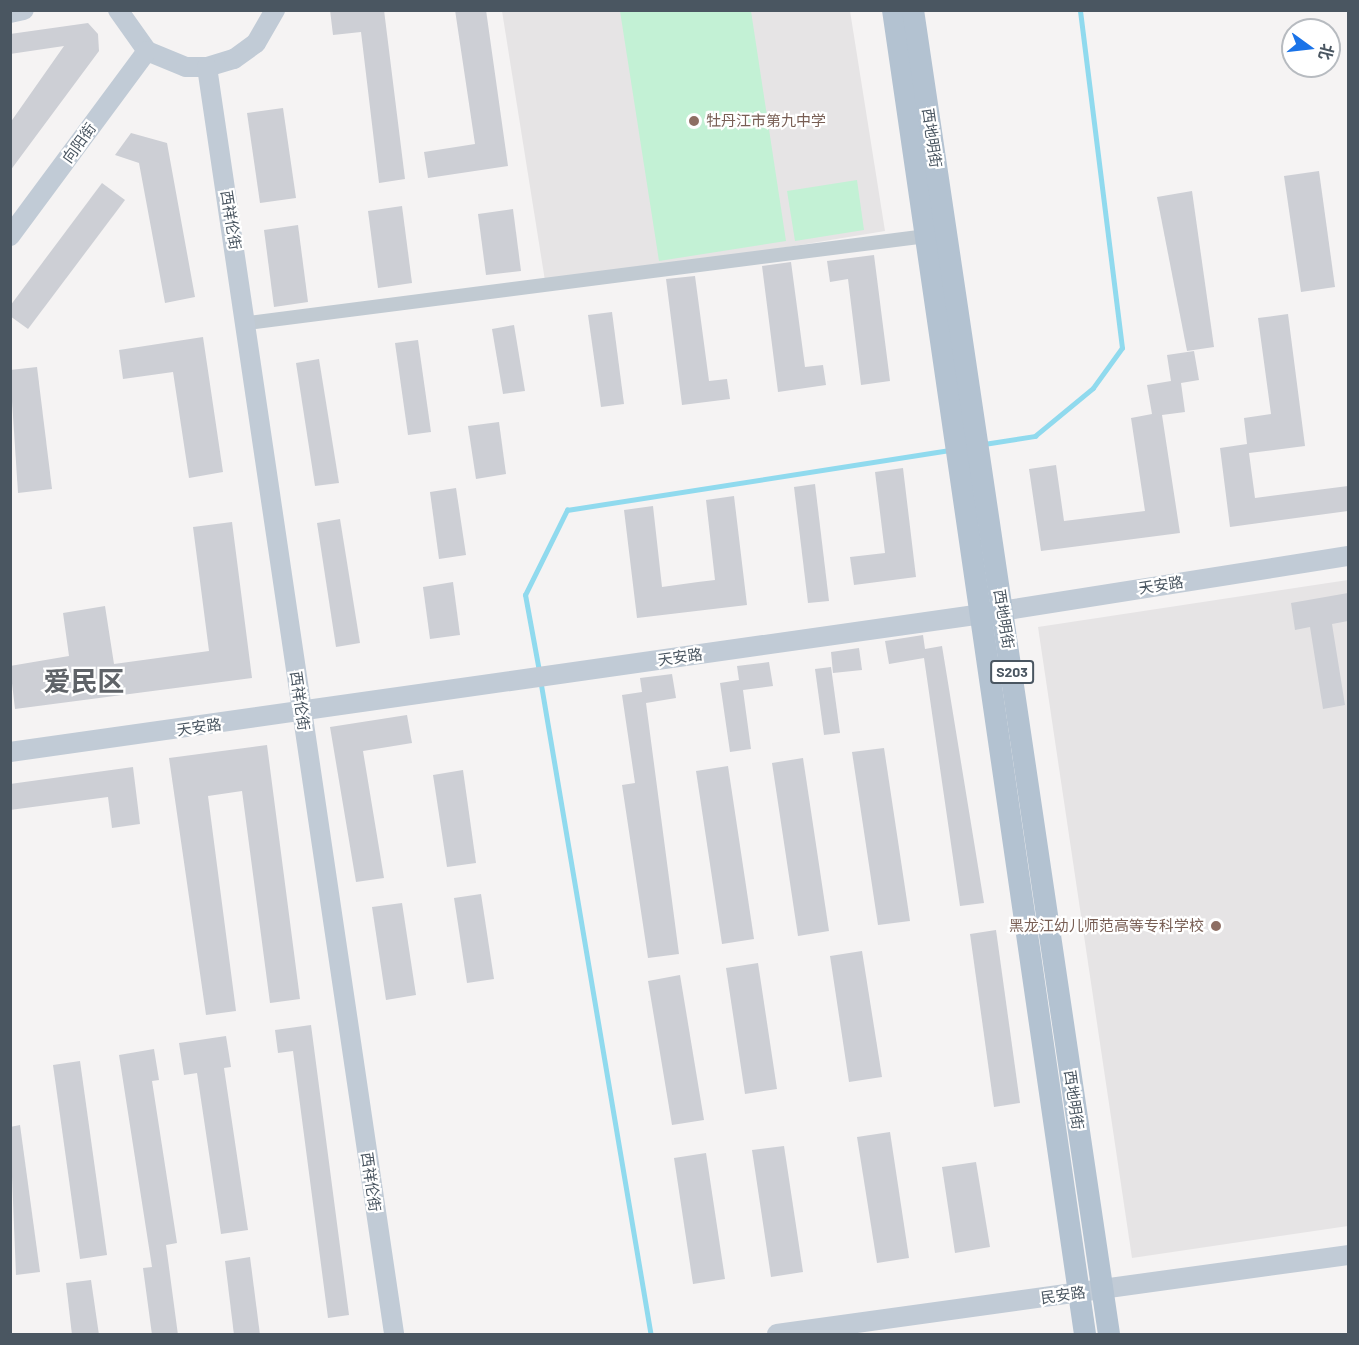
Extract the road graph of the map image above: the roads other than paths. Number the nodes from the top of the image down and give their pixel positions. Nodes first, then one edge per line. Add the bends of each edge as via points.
1 (24, 10) edge
2 (118, 10) edge
3 (275, 10) edge
4 (893, 10) edge
5 (914, 10) edge
6 (10, 13) edge
7 (147, 51) junction
8 (207, 67) junction
9 (10, 236) edge
10 (926, 236) junction
11 (248, 323) junction
12 (1348, 556) edge
13 (992, 612) junction
14 (302, 712) junction
15 (10, 752) edge
16 (1348, 1255) edge
17 (1102, 1289) junction
18 (1080, 1293) junction
19 (394, 1335) edge
20 (777, 1335) edge
21 (1085, 1335) edge
22 (1109, 1335) edge

1 - 6 street
2 - 7 street
3 - 8 street via 256,43 234,59
4 - 10 main road, 西地明街 / S203
5 - 13 main road, 西地明街 / S203
7 - 8 street via 186,67
7 - 9 street, 向阳街
8 - 11 street, 西祥伦街
10 - 11 street
10 - 13 main road, 西地明街 / S203
11 - 14 street, 西祥伦街
12 - 13 street, 天安路
13 - 14 street, 天安路
13 - 17 main road, 西地明街 / S203
13 - 18 main road, 西地明街 / S203
14 - 15 street, 天安路
14 - 19 street, 西祥伦街
16 - 17 street, 民安路
17 - 18 street, 民安路
17 - 22 main road, 西地明街 / S203
18 - 20 street, 民安路
18 - 21 main road, 西地明街 / S203

